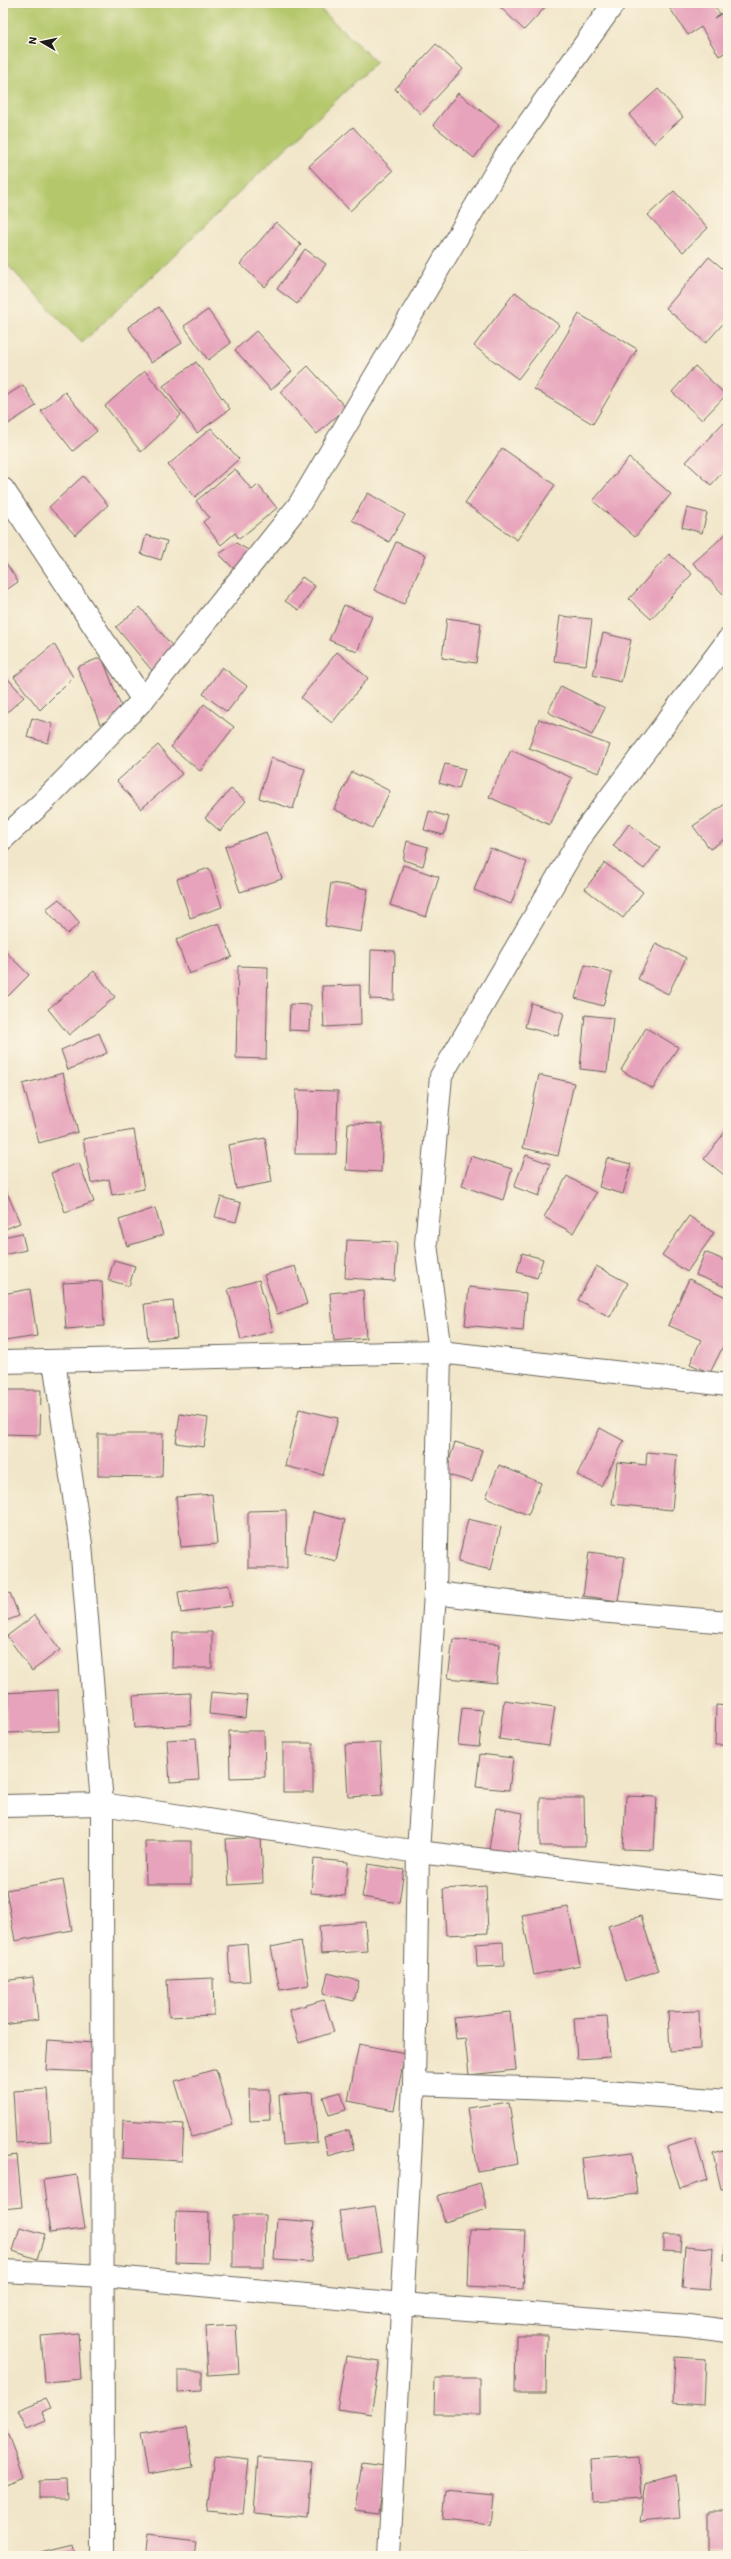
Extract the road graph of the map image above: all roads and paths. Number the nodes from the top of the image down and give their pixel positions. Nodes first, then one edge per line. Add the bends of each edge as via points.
1 (614, 3) edge
2 (3, 489) edge
3 (728, 640) edge
4 (143, 700) junction
5 (3, 839) edge
6 (440, 1352) junction
7 (54, 1361) junction
8 (3, 1362) edge
9 (728, 1385) edge
10 (435, 1593) junction
11 (728, 1622) edge
12 (102, 1804) junction
13 (3, 1806) edge
14 (418, 1852) junction
15 (728, 1888) edge
16 (414, 2084) junction
17 (728, 2101) edge
18 (3, 2271) edge
19 (104, 2276) junction
20 (402, 2304) junction
21 (728, 2331) edge
22 (104, 2556) edge
23 (389, 2556) edge

1 - 4 street via 504,158 299,505
2 - 4 street
3 - 6 street via 584,832 441,1076 426,1244
4 - 5 street
6 - 7 street
6 - 9 street
6 - 10 street
7 - 8 street
7 - 12 street via 82,1544
10 - 11 street via 551,1607
10 - 14 street
12 - 13 street
12 - 14 street
12 - 19 street
14 - 15 street
14 - 16 street
16 - 17 street via 579,2090
16 - 20 street
18 - 19 street
19 - 20 street
19 - 22 street
20 - 21 street
20 - 23 street

